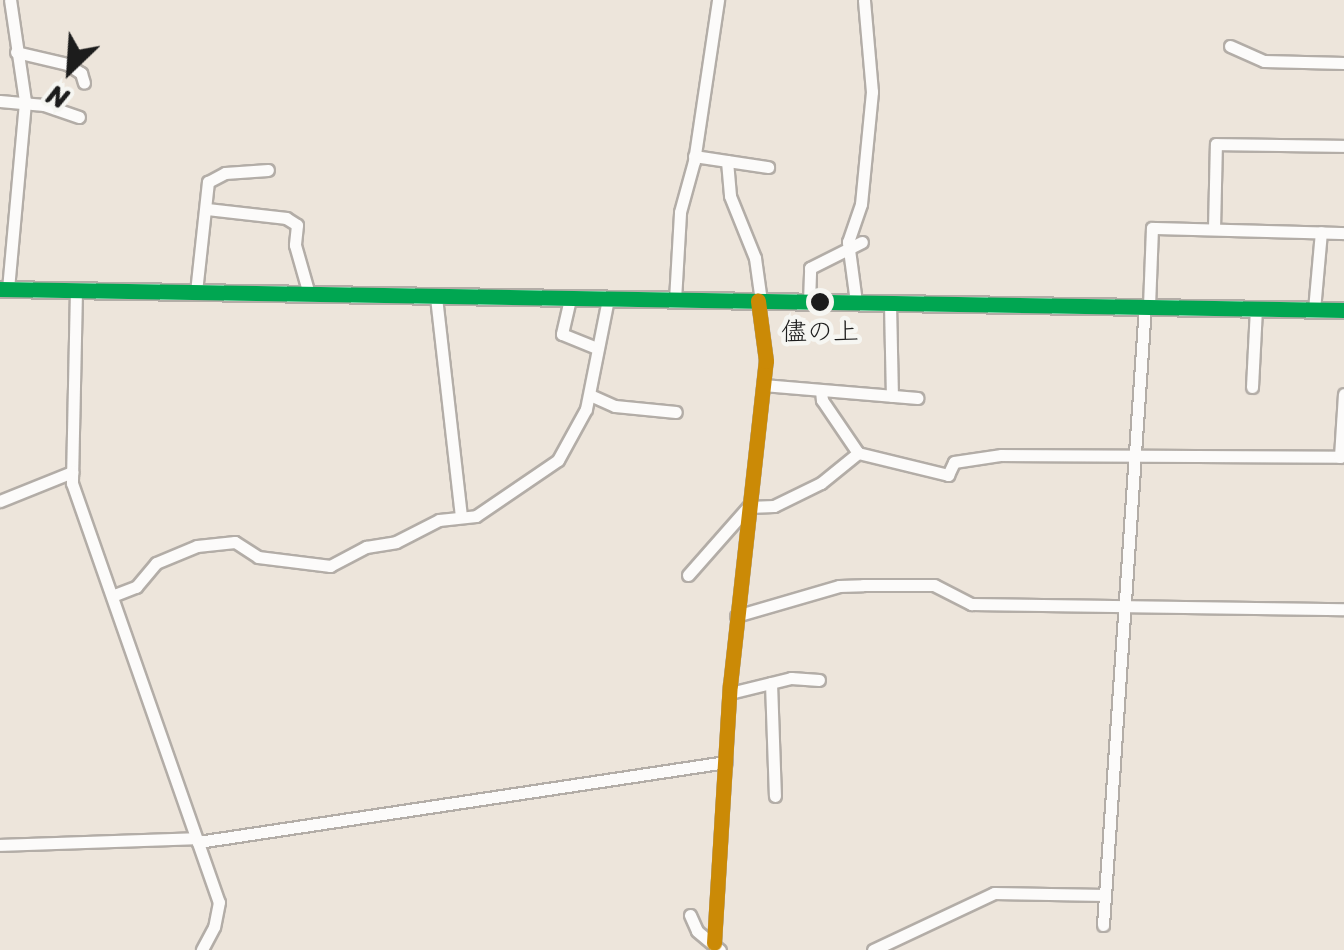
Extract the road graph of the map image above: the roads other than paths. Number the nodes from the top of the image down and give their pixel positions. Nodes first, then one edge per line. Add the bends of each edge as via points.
1 (10, 0) edge
2 (718, 0) edge
3 (864, 0) edge
4 (1230, 46) dead end
5 (16, 52) junction
6 (1344, 62) edge
7 (84, 83) dead end
8 (0, 101) edge
9 (25, 106) junction
10 (79, 117) dead end
11 (1344, 146) edge
12 (694, 156) junction
13 (727, 161) junction
14 (768, 167) dead end
15 (268, 170) dead end
16 (207, 209) junction
17 (1214, 229) junction
18 (1321, 232) junction
19 (1344, 233) edge
20 (862, 242) dead end
21 (848, 248) junction
22 (4, 289) edge
23 (76, 290) junction
24 (196, 292) junction
25 (309, 294) junction
26 (436, 297) junction
27 (570, 299) junction
28 (608, 300) junction
29 (674, 300) junction
30 (760, 301) junction
31 (809, 302) junction
32 (856, 302) junction
33 (890, 303) junction
34 (1147, 306) junction
35 (1256, 308) junction
36 (1314, 310) junction
37 (1344, 310) edge
38 (595, 348) junction
39 (763, 385) junction
40 (1252, 387) dead end
41 (822, 390) junction
42 (1344, 394) edge
43 (590, 395) junction
44 (892, 396) junction
45 (916, 398) dead end
46 (676, 412) dead end
47 (858, 453) junction
48 (1134, 456) junction
49 (72, 472) junction
50 (0, 500) edge
51 (748, 507) junction
52 (462, 515) junction
53 (688, 575) dead end
54 (112, 596) junction
55 (1125, 606) junction
56 (1344, 609) edge
57 (736, 616) junction
58 (819, 680) dead end
59 (771, 683) junction
60 (730, 693) junction
61 (726, 762) junction
62 (776, 796) dead end
63 (197, 840) junction
64 (0, 845) edge
65 (1105, 896) junction
66 (690, 915) dead end
67 (1103, 926) dead end
68 (717, 946) edge
69 (202, 950) edge
70 (873, 950) edge

1 - 5 street
2 - 12 street
3 - 21 street via 872,92 861,204
4 - 6 street via 1264,61
5 - 7 street via 73,67
5 - 9 street
8 - 9 street
9 - 10 street
9 - 22 street
11 - 17 street via 1216,144
12 - 13 street
12 - 29 street via 680,212
13 - 14 street
13 - 30 street via 730,196 755,258
15 - 16 street via 212,177
16 - 24 street
16 - 25 street via 297,225
17 - 18 street
17 - 34 street via 1152,228
18 - 19 street
18 - 36 street
20 - 21 street
21 - 31 street via 810,268
21 - 32 street
22 - 23 street
23 - 24 street
23 - 49 street
24 - 25 street
25 - 26 street
26 - 27 street
26 - 52 street
27 - 28 street
27 - 38 street via 562,334
28 - 29 street
28 - 38 street
29 - 30 street
30 - 31 street
30 - 39 street
31 - 32 street
32 - 33 street
33 - 34 street
33 - 44 street
34 - 35 street
34 - 48 street
35 - 36 street
35 - 40 street
36 - 37 street
38 - 43 street
39 - 41 street
39 - 51 street
41 - 44 street
41 - 47 street
42 - 48 street via 1340,457
43 - 46 street via 615,406
43 - 52 street via 558,460 476,516
44 - 45 street
47 - 48 street via 948,475 954,462 1001,455
47 - 51 street via 774,506
48 - 55 street
49 - 50 street
49 - 54 street
51 - 53 street
51 - 57 street
52 - 54 street via 330,566 258,557 235,542 197,546 156,563 136,587
54 - 63 street
55 - 56 street
55 - 57 street via 971,604 934,585 839,586
55 - 65 street
57 - 60 street
58 - 59 street
59 - 60 street
59 - 62 street
60 - 61 street
61 - 63 street
61 - 68 street
63 - 64 street
63 - 69 street via 219,902
65 - 67 street
65 - 70 street via 994,892
66 - 68 street

